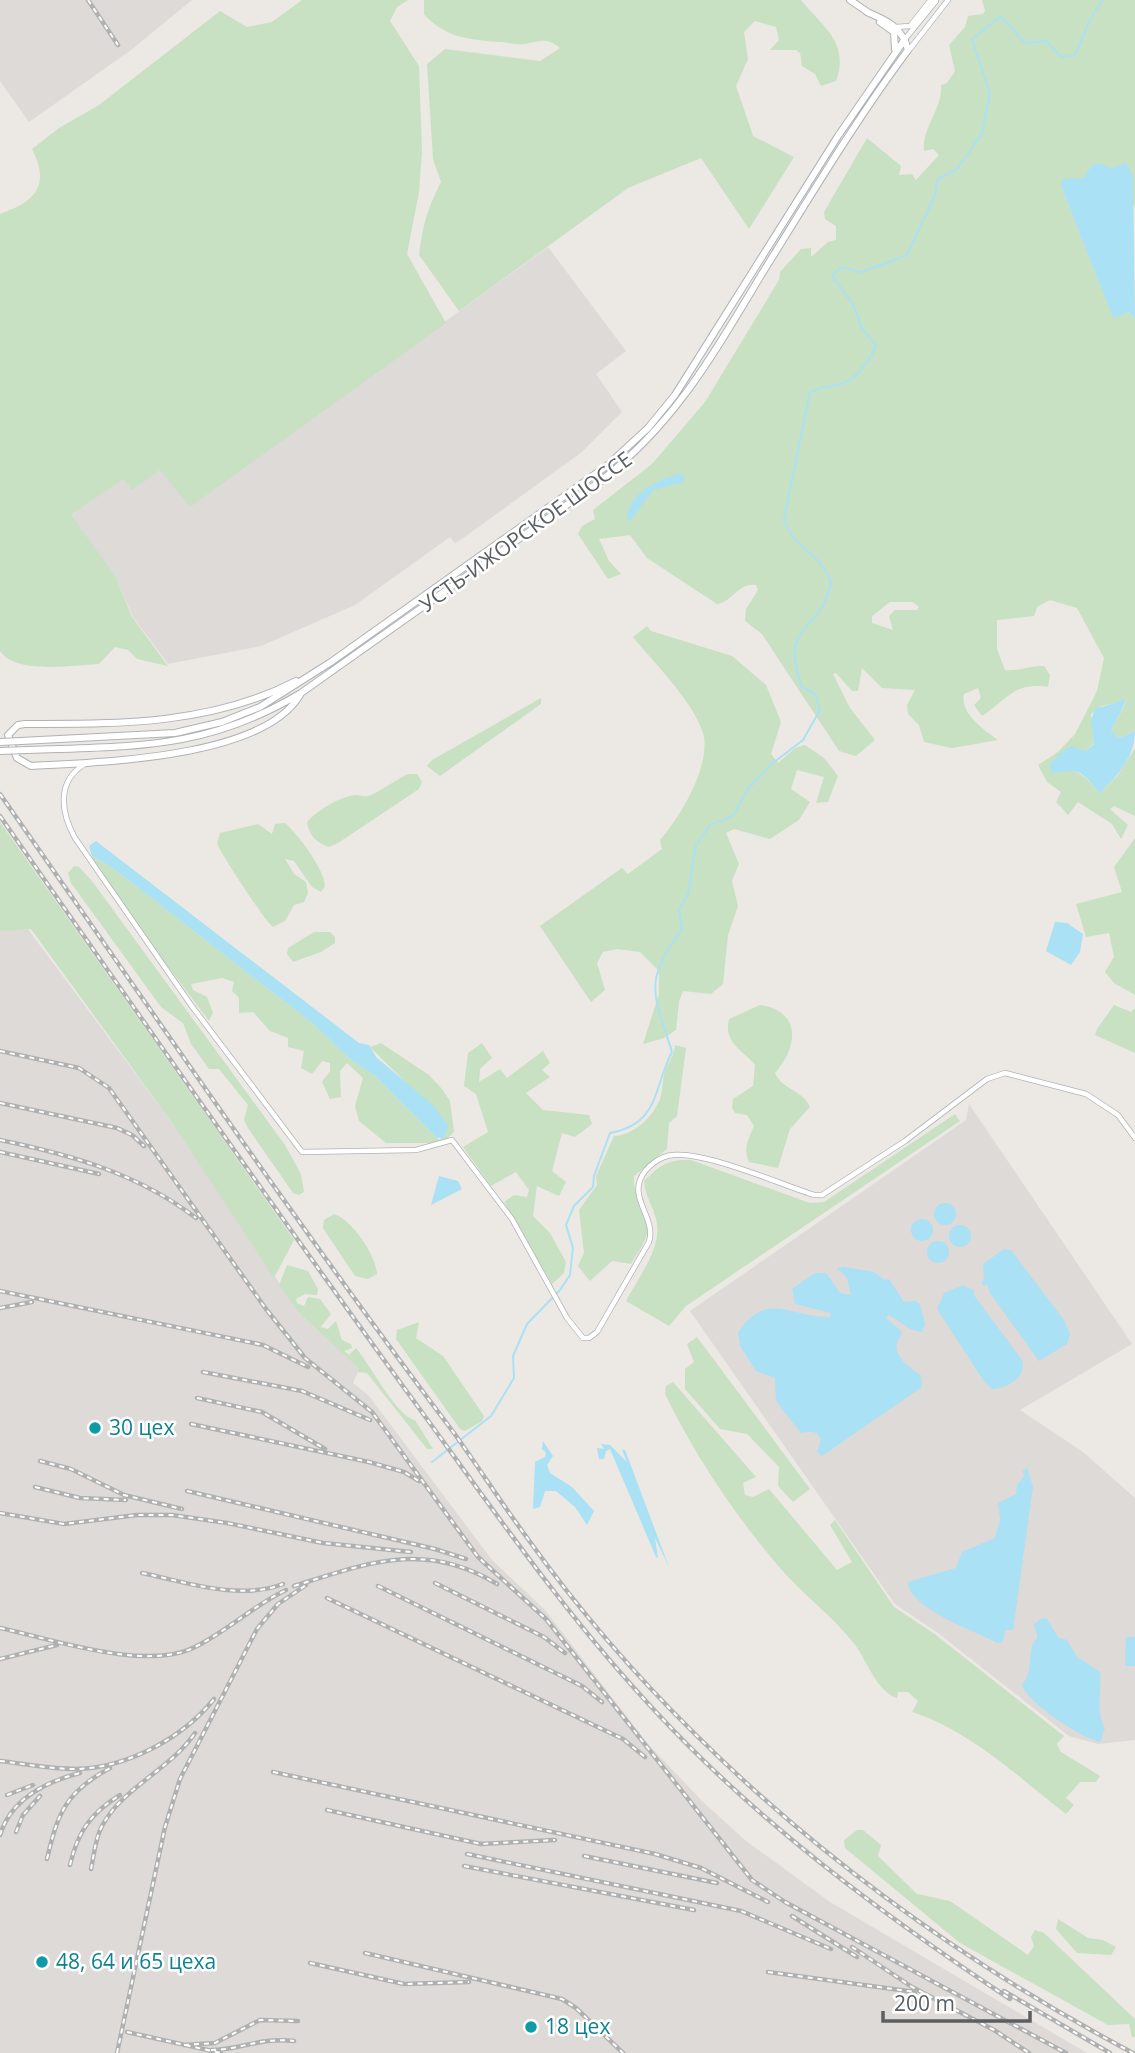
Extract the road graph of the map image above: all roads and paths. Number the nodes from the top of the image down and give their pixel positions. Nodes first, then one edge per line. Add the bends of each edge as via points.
1 (850, 0) edge
2 (936, 0) edge
3 (948, 0) edge
4 (867, 12) junction
5 (895, 26) junction
6 (905, 40) junction
7 (908, 50) junction
8 (895, 52) junction
9 (307, 678) junction
10 (301, 694) junction
11 (0, 742) edge
12 (0, 751) edge
13 (88, 762) junction
14 (59, 765) junction
15 (68, 778) junction
16 (1135, 1138) edge

1 - 4 street
2 - 5 street, УСТЬ-ИЖОРСКОЕ ШОССЕ via 929,2 911,26
2 - 6 street, УСТЬ-ИЖОРСКОЕ ШОССЕ
3 - 7 street, УСТЬ-ИЖОРСКОЕ ШОССЕ
4 - 5 street
4 - 8 street via 894,32
5 - 6 street
6 - 7 street
6 - 8 street, УСТЬ-ИЖОРСКОЕ ШОССЕ
7 - 10 street, УСТЬ-ИЖОРСКОЕ ШОССЕ via 702,370 656,433 602,481
8 - 9 street, УСТЬ-ИЖОРСКОЕ ШОССЕ via 694,366 648,428 592,476
9 - 11 street, УСТЬ-ИЖОРСКОЕ ШОССЕ, bridge via 260,707 197,729 139,737
9 - 14 street via 256,698 172,720 25,724 10,732 17,758 25,765
10 - 12 street, УСТЬ-ИЖОРСКОЕ ШОССЕ, bridge via 209,736 133,746
10 - 13 street via 295,705 264,724 213,747
13 - 14 street
13 - 15 street
14 - 15 street
15 - 16 street via 64,812 87,858 302,1152 416,1150 452,1140 512,1219 579,1336 589,1338 597,1332 649,1242 652,1231 639,1194 640,1180 659,1158 704,1159 822,1195 905,1141 987,1079 1005,1073 1086,1094 1118,1115

